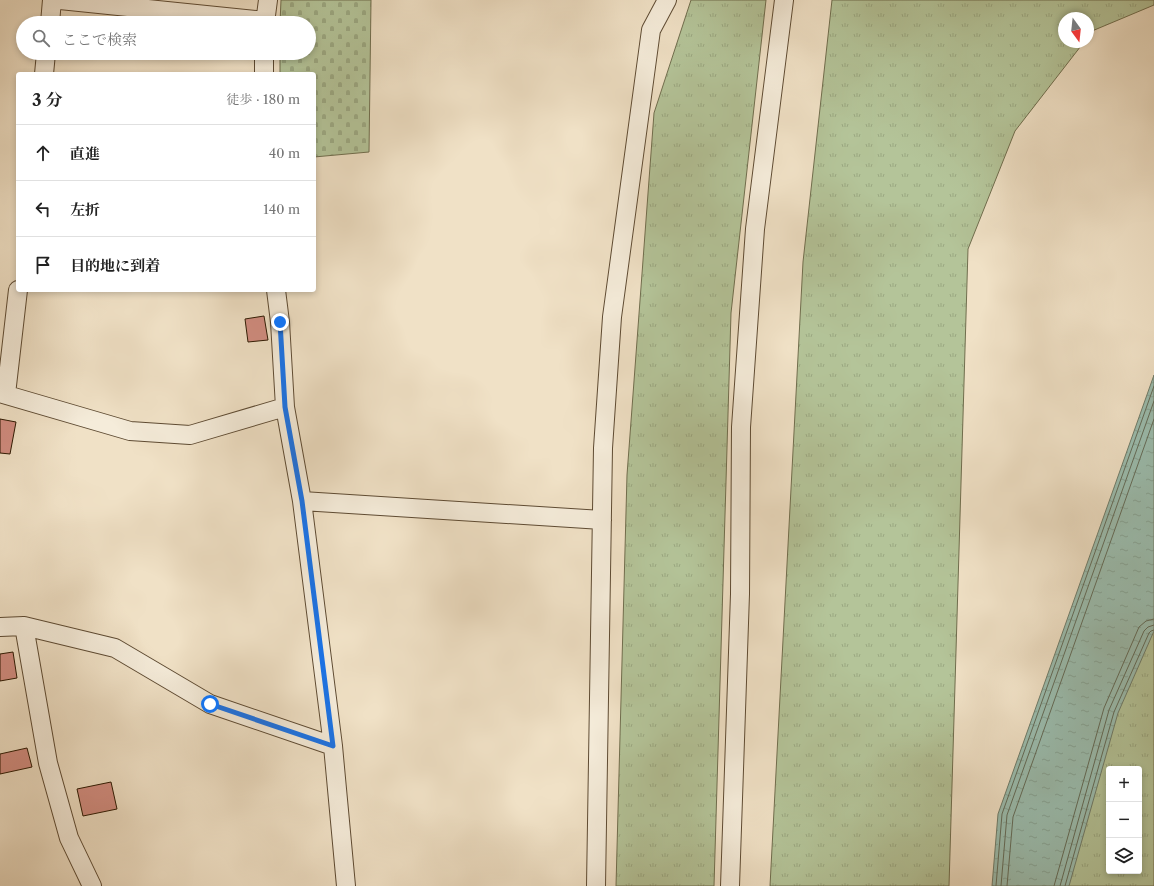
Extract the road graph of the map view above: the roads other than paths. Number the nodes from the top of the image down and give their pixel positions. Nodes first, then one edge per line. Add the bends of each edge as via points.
1 (52, 0) edge
2 (60, 0) edge
3 (268, 0) edge
4 (667, 0) edge
5 (784, 0) edge
6 (51, 16) edge
7 (209, 16) edge
8 (266, 16) edge
9 (45, 60) edge
10 (264, 60) edge
11 (44, 72) edge
12 (264, 72) edge
13 (18, 292) edge
14 (276, 292) edge
15 (3, 393) edge
16 (285, 407) junction
17 (302, 501) junction
18 (602, 520) junction
19 (24, 626) junction
20 (0, 627) edge
21 (333, 746) junction
22 (92, 886) edge
23 (346, 886) edge
24 (596, 886) edge
25 (730, 886) edge

1 - 6 street
2 - 7 street
3 - 8 street
4 - 18 street via 651,30 612,317 603,448
5 - 25 street via 755,229 741,427 740,594
9 - 11 street
10 - 12 street
13 - 15 street
14 - 16 street
15 - 16 street via 130,431 190,436
16 - 17 street
17 - 18 street
17 - 21 street
18 - 24 street
19 - 20 street
19 - 21 street via 115,648 210,704
19 - 22 street via 48,763 69,838
21 - 23 street

